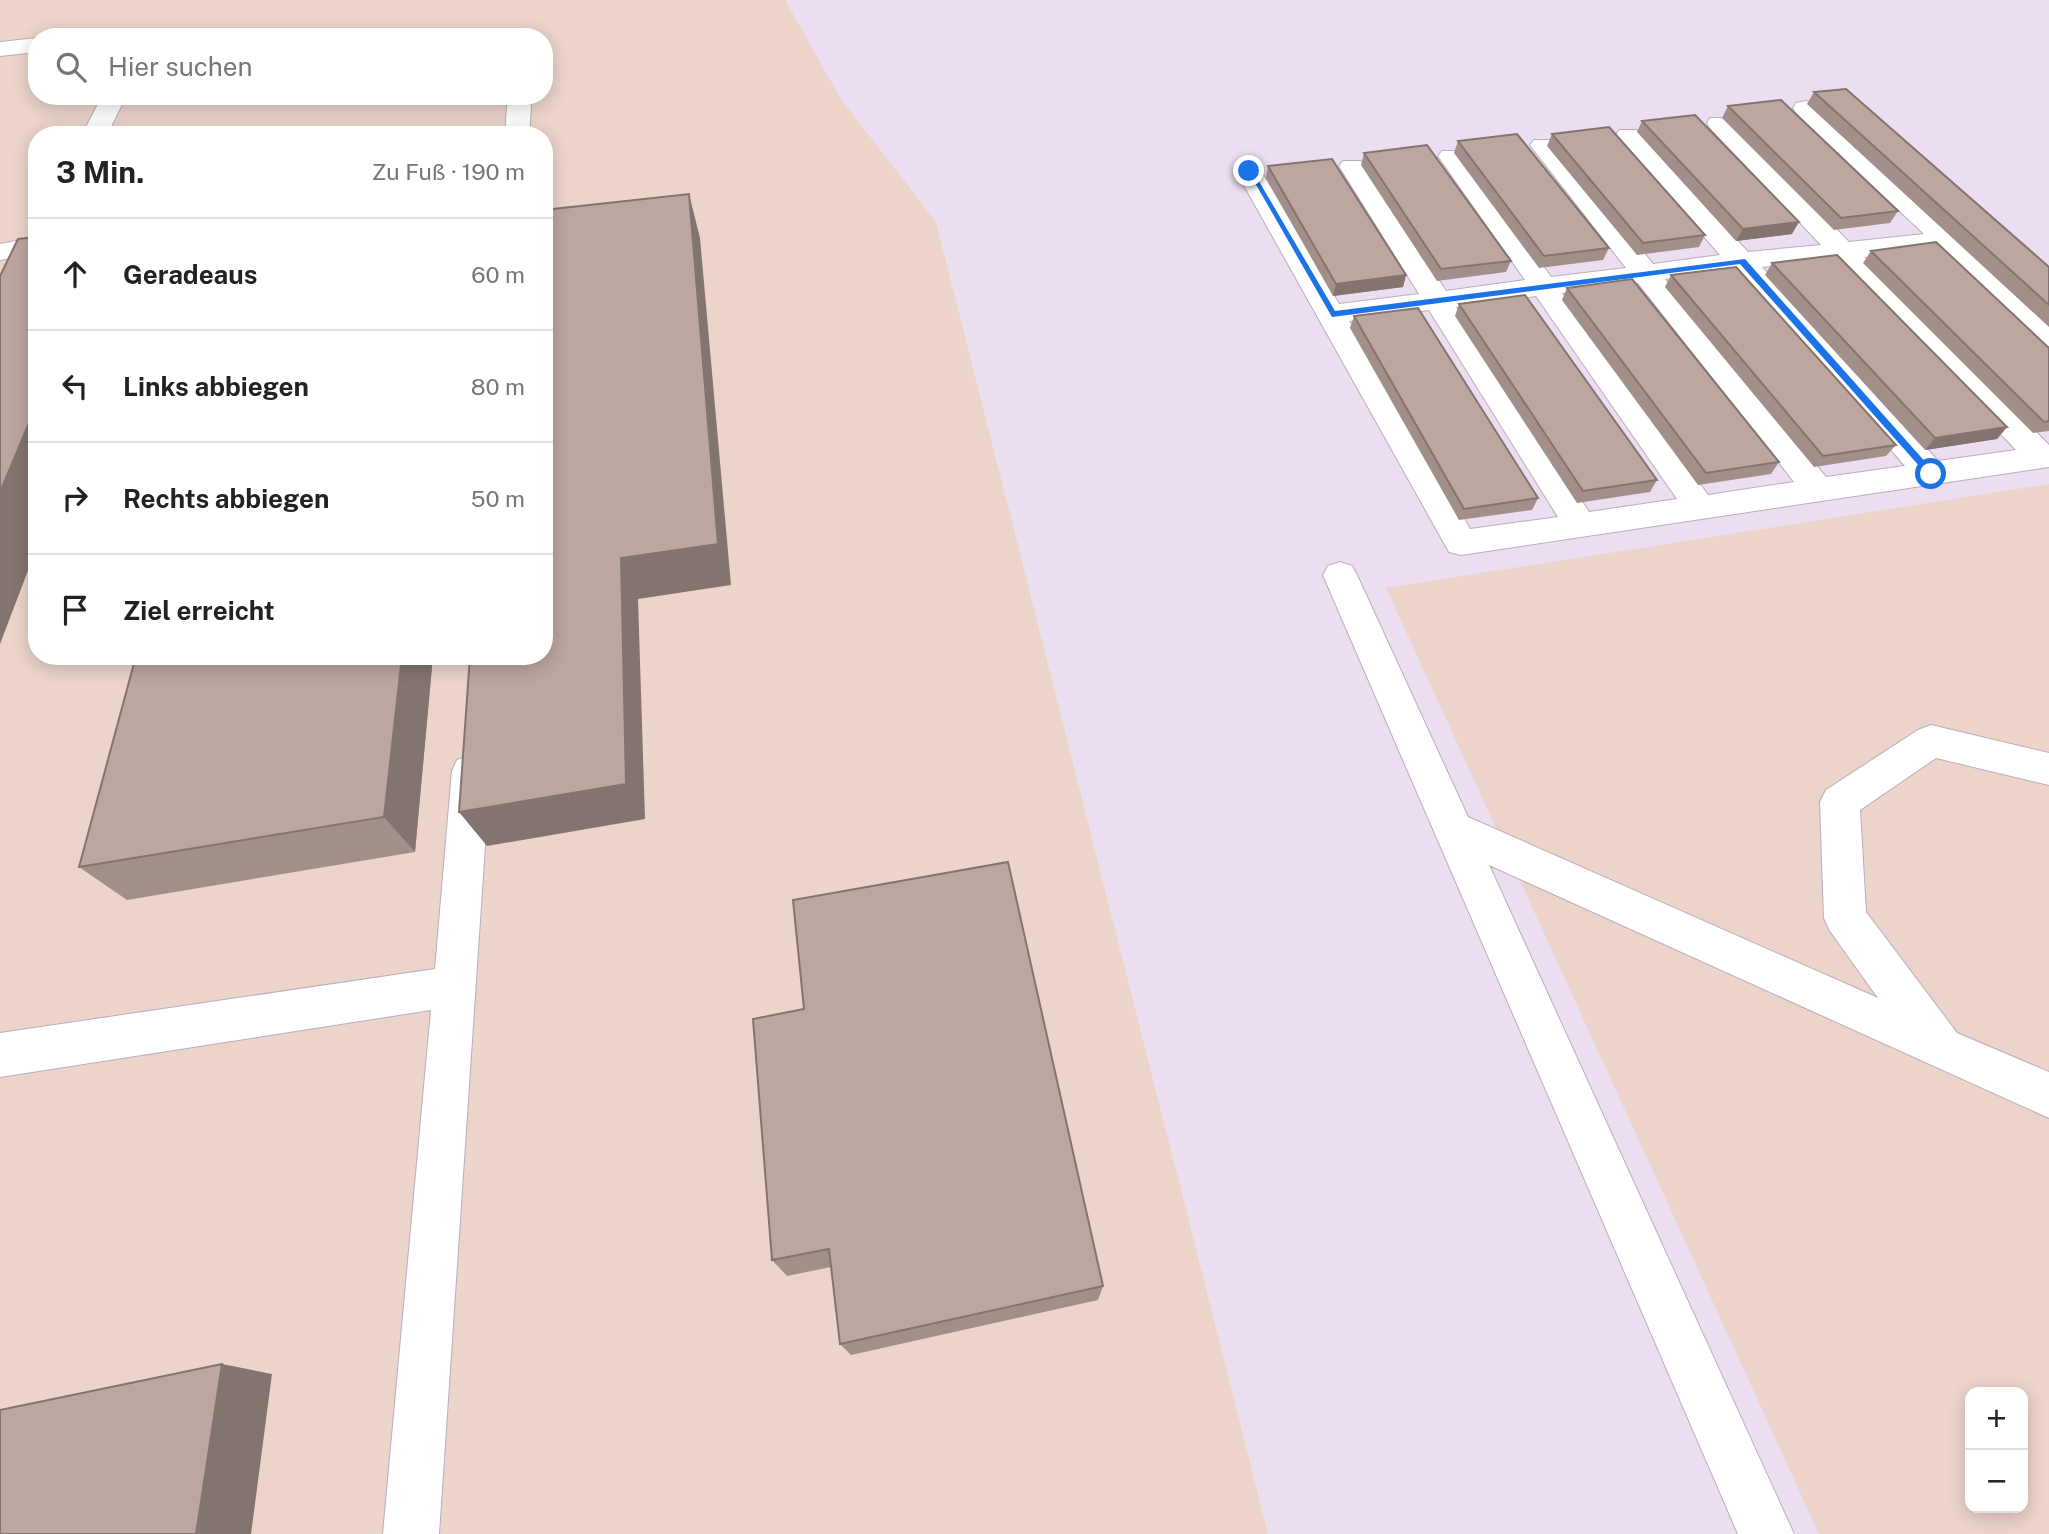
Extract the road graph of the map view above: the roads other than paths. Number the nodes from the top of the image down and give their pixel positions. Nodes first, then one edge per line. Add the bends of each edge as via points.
1 (28, 46) edge
2 (0, 50) edge
3 (109, 105) edge
4 (519, 106) dead end
5 (1805, 108) dead end
6 (1719, 123) dead end
7 (99, 126) edge
8 (518, 126) edge
9 (1628, 135) dead end
10 (1543, 145) dead end
11 (1451, 156) dead end
12 (1352, 166) dead end
13 (1249, 171) dead end
14 (1947, 240) junction
15 (28, 247) edge
16 (1843, 251) junction
17 (0, 252) edge
18 (1742, 261) junction
19 (1646, 274) junction
20 (1545, 286) junction
21 (1437, 299) junction
22 (1332, 314) junction
23 (2049, 337) edge
24 (2045, 456) edge
25 (1931, 474) junction
26 (1818, 490) junction
27 (1700, 508) junction
28 (1581, 526) junction
29 (1340, 575) dead end
30 (473, 738) edge
31 (2049, 769) edge
32 (1452, 829) junction
33 (455, 986) junction
34 (1941, 1048) junction
35 (0, 1055) edge
36 (2049, 1095) edge
37 (411, 1534) edge
38 (1766, 1534) edge

1 - 2 lane
3 - 7 lane
4 - 8 lane
5 - 14 lane
6 - 16 lane
9 - 18 lane
10 - 19 lane
11 - 20 lane
12 - 21 lane
13 - 22 lane
14 - 16 lane
14 - 23 lane
15 - 17 lane
16 - 18 lane
16 - 24 lane
18 - 19 lane
18 - 25 lane
19 - 20 lane
19 - 26 lane
20 - 21 lane
20 - 27 lane
21 - 22 lane
21 - 28 lane
22 - 28 lane via 1461,543
24 - 25 lane
25 - 26 lane
26 - 27 lane
27 - 28 lane
29 - 32 lane
30 - 33 lane
31 - 34 lane via 1931,741 1840,802 1845,918
32 - 34 lane
32 - 38 lane
33 - 35 lane
33 - 37 lane
34 - 36 lane

